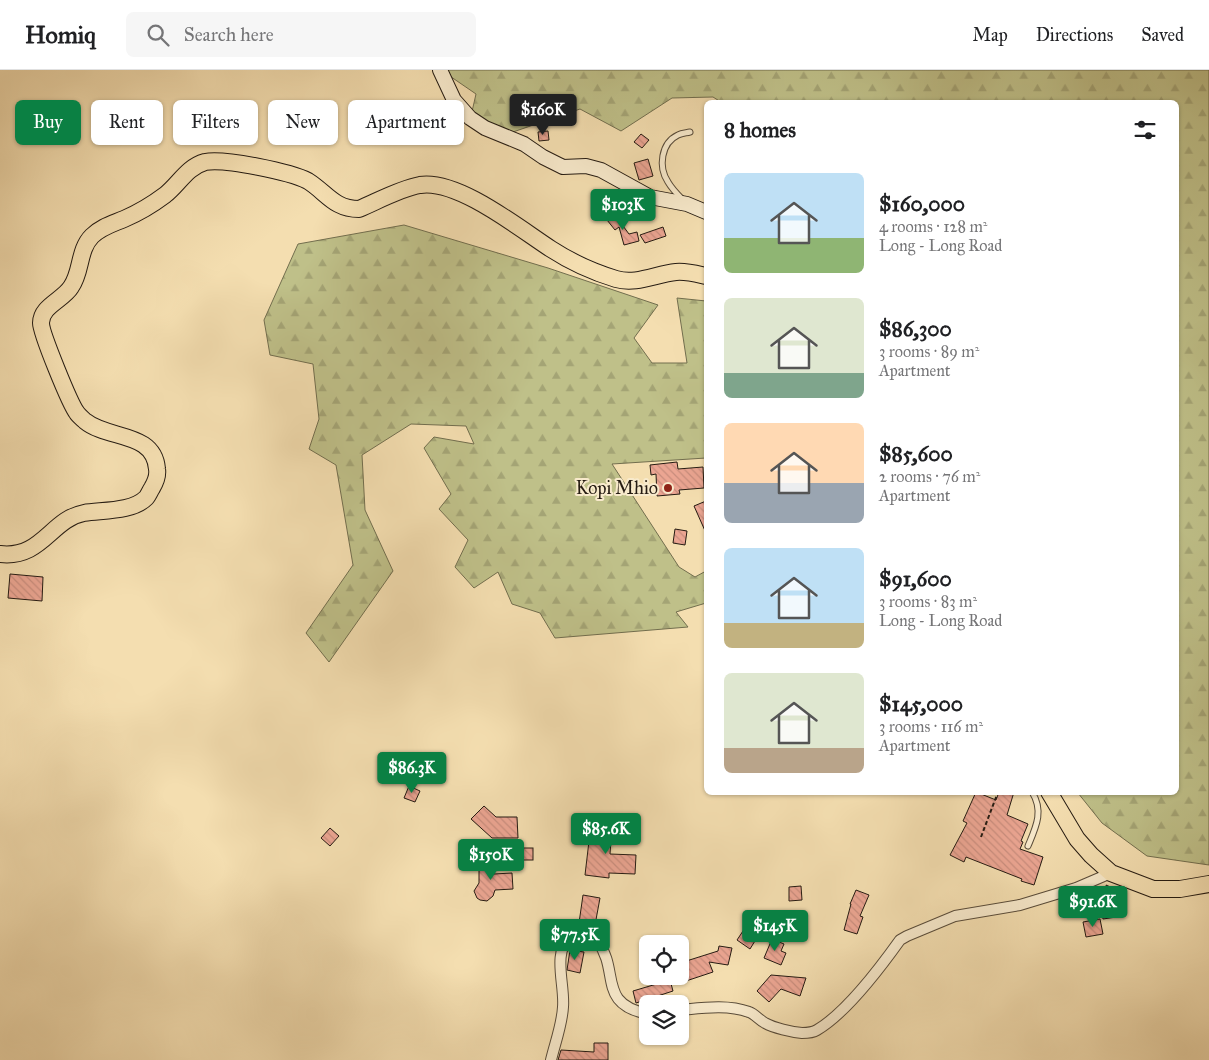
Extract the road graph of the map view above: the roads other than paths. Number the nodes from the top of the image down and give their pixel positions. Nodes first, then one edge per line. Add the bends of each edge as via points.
1 (440, 70) edge
2 (690, 132) dead end
3 (687, 204) junction
4 (704, 211) edge
5 (704, 276) edge
6 (0, 554) edge
7 (1034, 795) edge
8 (1050, 795) edge
9 (1028, 846) dead end
10 (1111, 873) junction
11 (1209, 884) edge
12 (689, 1009) edge
13 (639, 1012) edge
14 (551, 1060) edge

1 - 3 street via 454,100 470,118 485,128 524,144 563,167 586,166 601,170 650,197
2 - 3 lane via 678,135 666,144 663,153 667,182
3 - 4 street
5 - 6 main road via 677,272 633,281 602,275 552,250 491,208 458,192 434,186 412,187 359,209 351,209 337,204 308,182 286,173 220,161 205,162 191,169 166,194 137,213 109,224 93,235 84,246 72,287 45,310 41,323 76,413 87,423 149,448 158,471 155,484 145,499 128,508 81,514 60,524 41,542 26,550 10,555
7 - 9 lane via 1039,809 1036,828
8 - 10 main road via 1077,839
10 - 11 main road via 1153,889
10 - 12 street via 1076,888 1020,905 955,916 907,936 900,940 836,1016 816,1031 800,1033 786,1030 765,1023 749,1012 727,1007
13 - 14 street via 625,1006 614,993 604,953 593,937 589,934 570,936 562,946 563,1006

